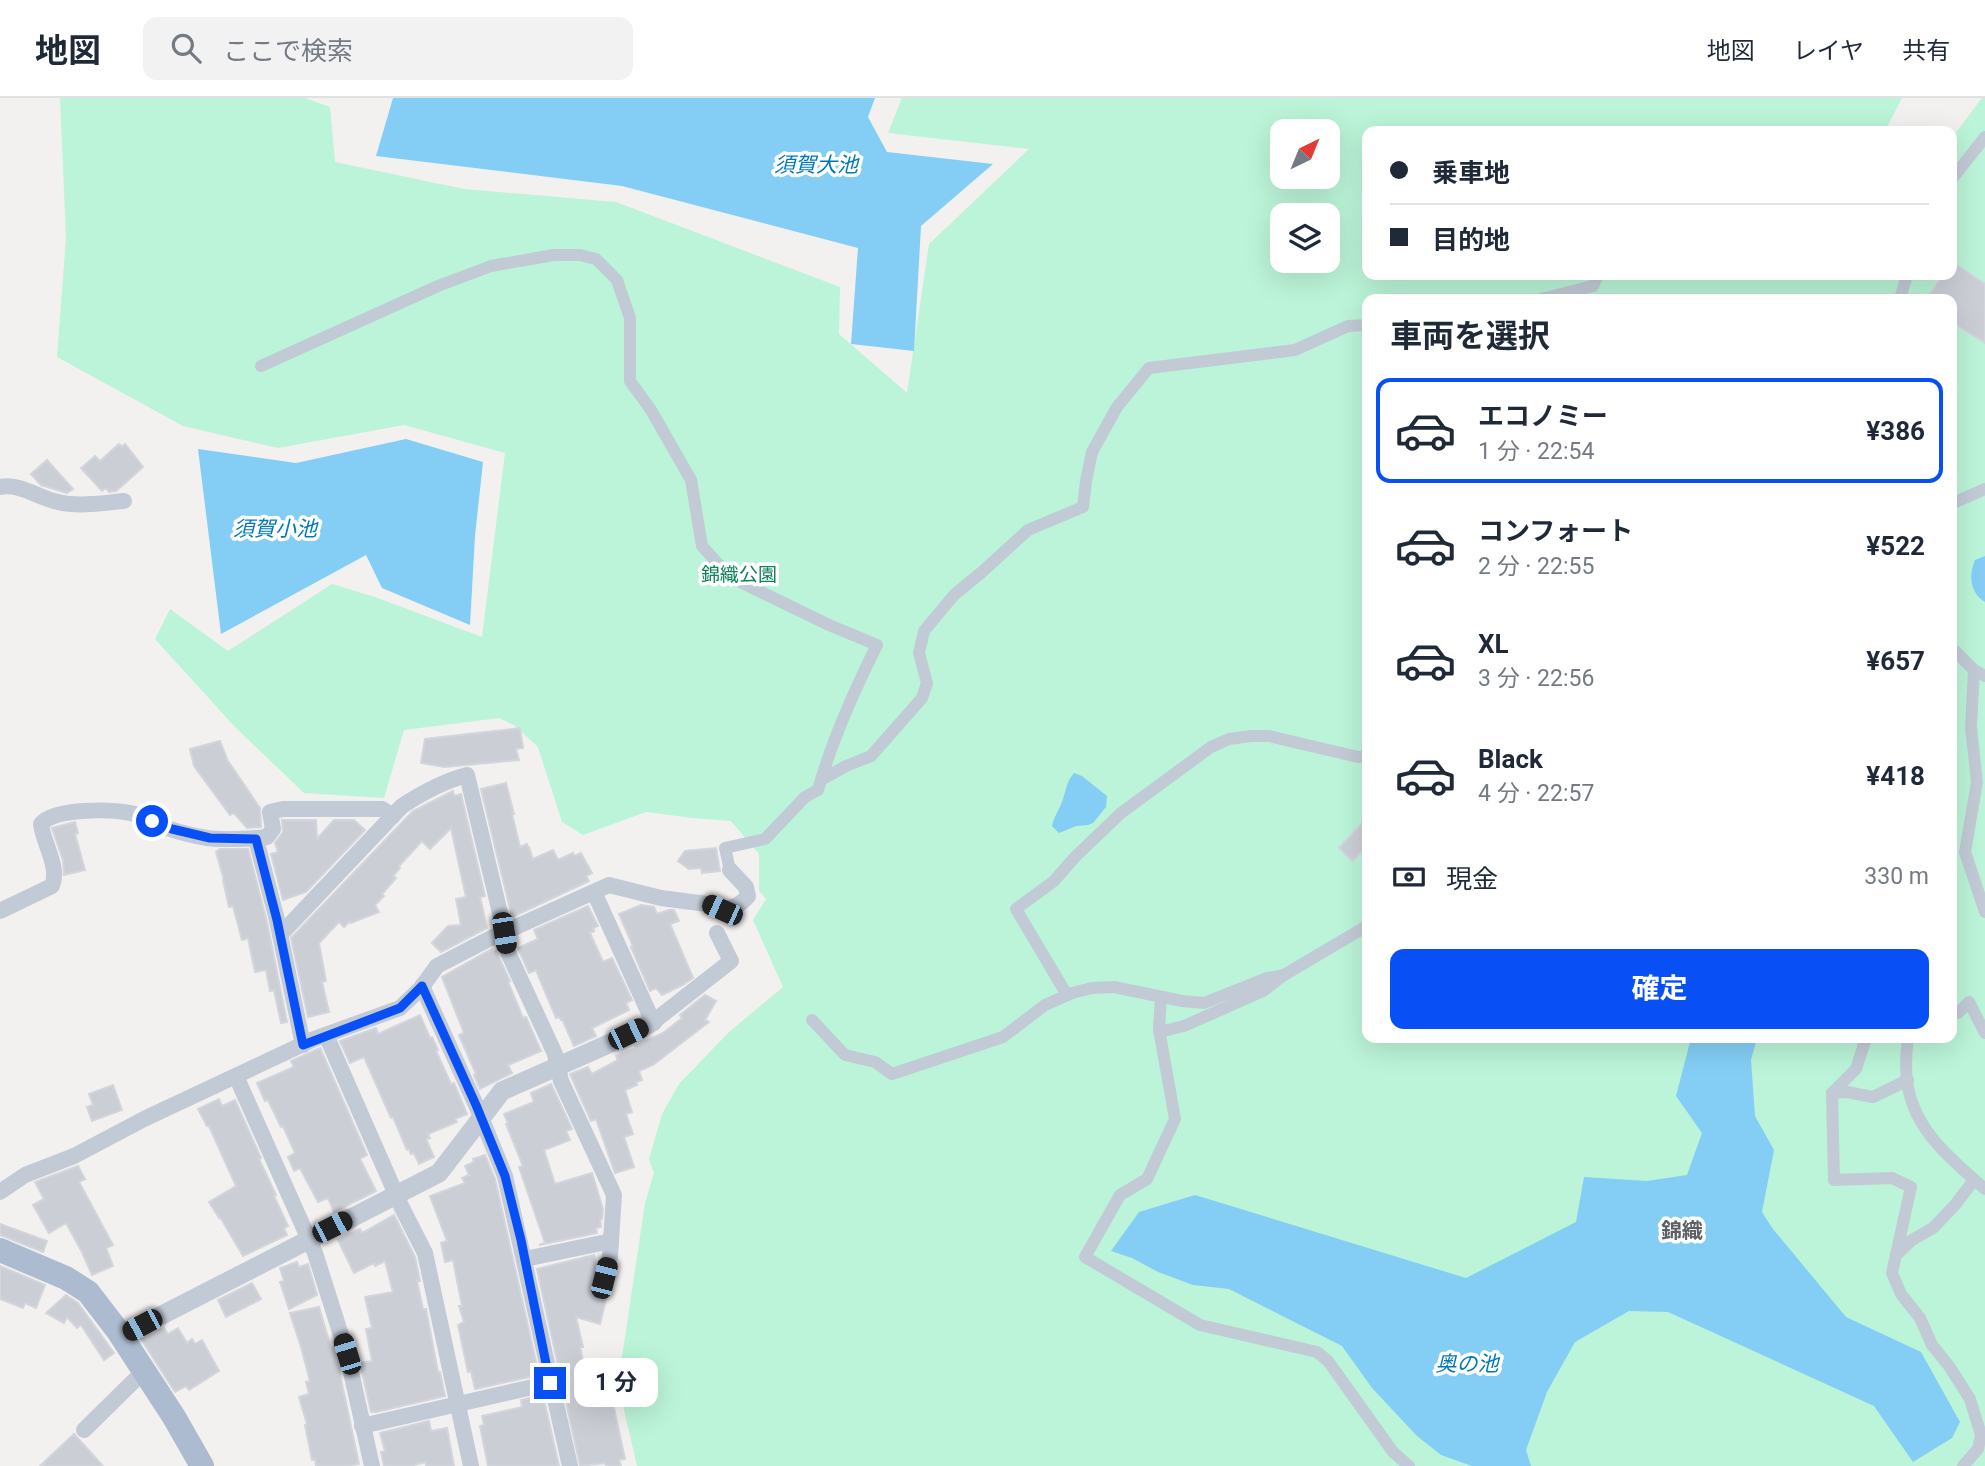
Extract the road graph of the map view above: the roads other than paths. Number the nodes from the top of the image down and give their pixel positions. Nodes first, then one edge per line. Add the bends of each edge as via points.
1 (1985, 137) edge
2 (1957, 172) edge
3 (1596, 280) edge
4 (1561, 294) edge
5 (1362, 325) edge
6 (261, 366) dead end
7 (0, 487) edge
8 (1985, 489) edge
9 (124, 501) dead end
10 (1957, 501) edge
11 (1957, 652) edge
12 (1980, 673) edge
13 (1362, 757) edge
14 (821, 780) junction
15 (393, 816) junction
16 (256, 839) junction
17 (730, 870) joint
18 (594, 892) junction
19 (0, 911) edge
20 (1985, 912) edge
21 (1362, 929) edge
22 (504, 933) junction
23 (717, 933) dead end
24 (280, 935) junction
25 (1284, 975) junction
26 (422, 986) junction
27 (1067, 995) junction
28 (1161, 997) junction
29 (1957, 1013) edge
30 (812, 1020) dead end
31 (653, 1022) junction
32 (1159, 1032) junction
33 (1985, 1033) edge
34 (326, 1035) junction
35 (1864, 1043) edge
36 (1908, 1043) edge
37 (303, 1045) junction
38 (557, 1067) junction
39 (236, 1076) junction
40 (1908, 1080) junction
41 (1832, 1093) junction
42 (481, 1117) junction
43 (1974, 1180) junction
44 (1985, 1189) edge
45 (0, 1192) edge
46 (396, 1194) junction
47 (310, 1238) junction
48 (611, 1241) junction
49 (0, 1250) edge
50 (1896, 1255) junction
51 (525, 1259) junction
52 (604, 1278) dead end
53 (121, 1336) junction
54 (144, 1371) junction
55 (550, 1383) junction
56 (458, 1404) junction
57 (362, 1426) junction
58 (84, 1430) dead end
59 (1982, 1441) edge
60 (202, 1466) edge
61 (372, 1466) edge
62 (471, 1466) edge
63 (570, 1466) edge
64 (1409, 1466) edge
65 (1963, 1466) edge

1 - 2 street
3 - 4 street via 1593,286
5 - 14 street via 1348,326 1295,350 1149,368 1117,407 1092,452 1083,507 1028,530 954,595 925,631 919,653 927,683 922,698 870,757
6 - 14 street via 491,266 554,255 596,259 617,280 630,318 629,381 691,480 702,546 730,577 877,645 849,702
7 - 9 street via 13,486 58,502
8 - 10 street
11 - 12 street
12 - 20 street via 1971,727 1977,782 1965,852
13 - 27 street via 1269,736 1229,739 1211,747 1121,813 1054,881 1016,909
14 - 17 street via 818,790 805,797 765,839 726,848
15 - 16 street via 382,809 283,809 270,813 273,828 267,837
15 - 22 street via 419,795 467,775
15 - 24 street
16 - 19 street via 210,838 132,813 79,812 46,818 41,824 54,870 52,886
16 - 24 street
17 - 18 street via 748,896 722,910 609,885
18 - 22 street
18 - 31 street
21 - 25 street
22 - 26 street via 437,966
22 - 38 street via 506,948
23 - 31 street via 732,961
24 - 37 street
25 - 28 street via 1204,1003
25 - 32 street via 1263,991 1184,1026
26 - 34 street via 400,1008
26 - 42 street
27 - 28 street via 1114,987
27 - 30 street via 1045,1005 1003,1037 892,1074 875,1062 845,1055
28 - 32 street
29 - 33 street via 1969,1002
31 - 38 street
32 - 64 street via 1175,1119 1147,1179 1120,1195 1085,1257 1200,1325 1317,1352 1392,1452
34 - 37 street
34 - 46 street
35 - 41 street via 1856,1069
36 - 40 street
37 - 39 street
38 - 42 street via 502,1091
38 - 48 street via 614,1195
39 - 45 street via 74,1156 25,1175
39 - 47 street
40 - 41 street via 1873,1097
40 - 43 street via 1919,1119 1943,1152
41 - 50 street via 1834,1180 1892,1178 1911,1187
42 - 46 street via 439,1173
42 - 51 street via 505,1176
43 - 44 street
43 - 50 street via 1933,1228
46 - 47 street
46 - 56 street via 425,1253
47 - 53 street
47 - 57 street via 347,1354
48 - 51 street
48 - 52 street
49 - 53 main road via 88,1292
50 - 59 street via 1892,1273 1901,1294 1970,1399
51 - 55 street
53 - 54 main road
54 - 58 street
54 - 60 main road
55 - 56 street
55 - 63 street
56 - 57 street
56 - 62 street
57 - 61 street
59 - 65 street

